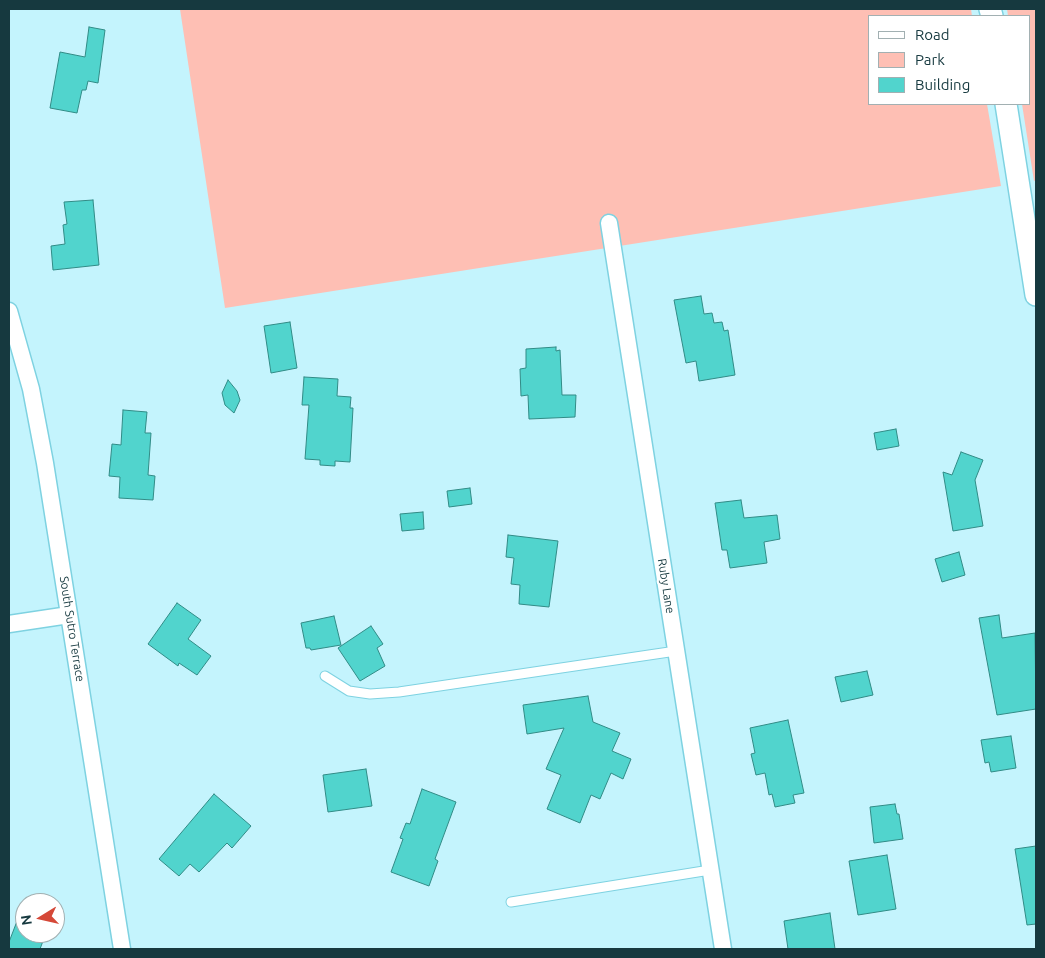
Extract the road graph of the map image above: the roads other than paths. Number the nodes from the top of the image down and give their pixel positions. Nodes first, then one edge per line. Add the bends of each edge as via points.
1 (1006, 105) edge
2 (609, 223) dead end
3 (1036, 295) edge
4 (9, 311) edge
5 (69, 615) junction
6 (9, 624) edge
7 (676, 651) junction
8 (325, 676) dead end
9 (710, 870) junction
10 (511, 902) dead end
11 (122, 949) edge
12 (723, 949) edge

1 - 3 street
2 - 7 street, Ruby Lane
4 - 5 street, South Sutro Terrace via 31,389
5 - 6 street
5 - 11 street, South Sutro Terrace
7 - 8 lane via 399,692 370,694 349,691
7 - 9 street, Ruby Lane
9 - 10 lane
9 - 12 street, Ruby Lane

